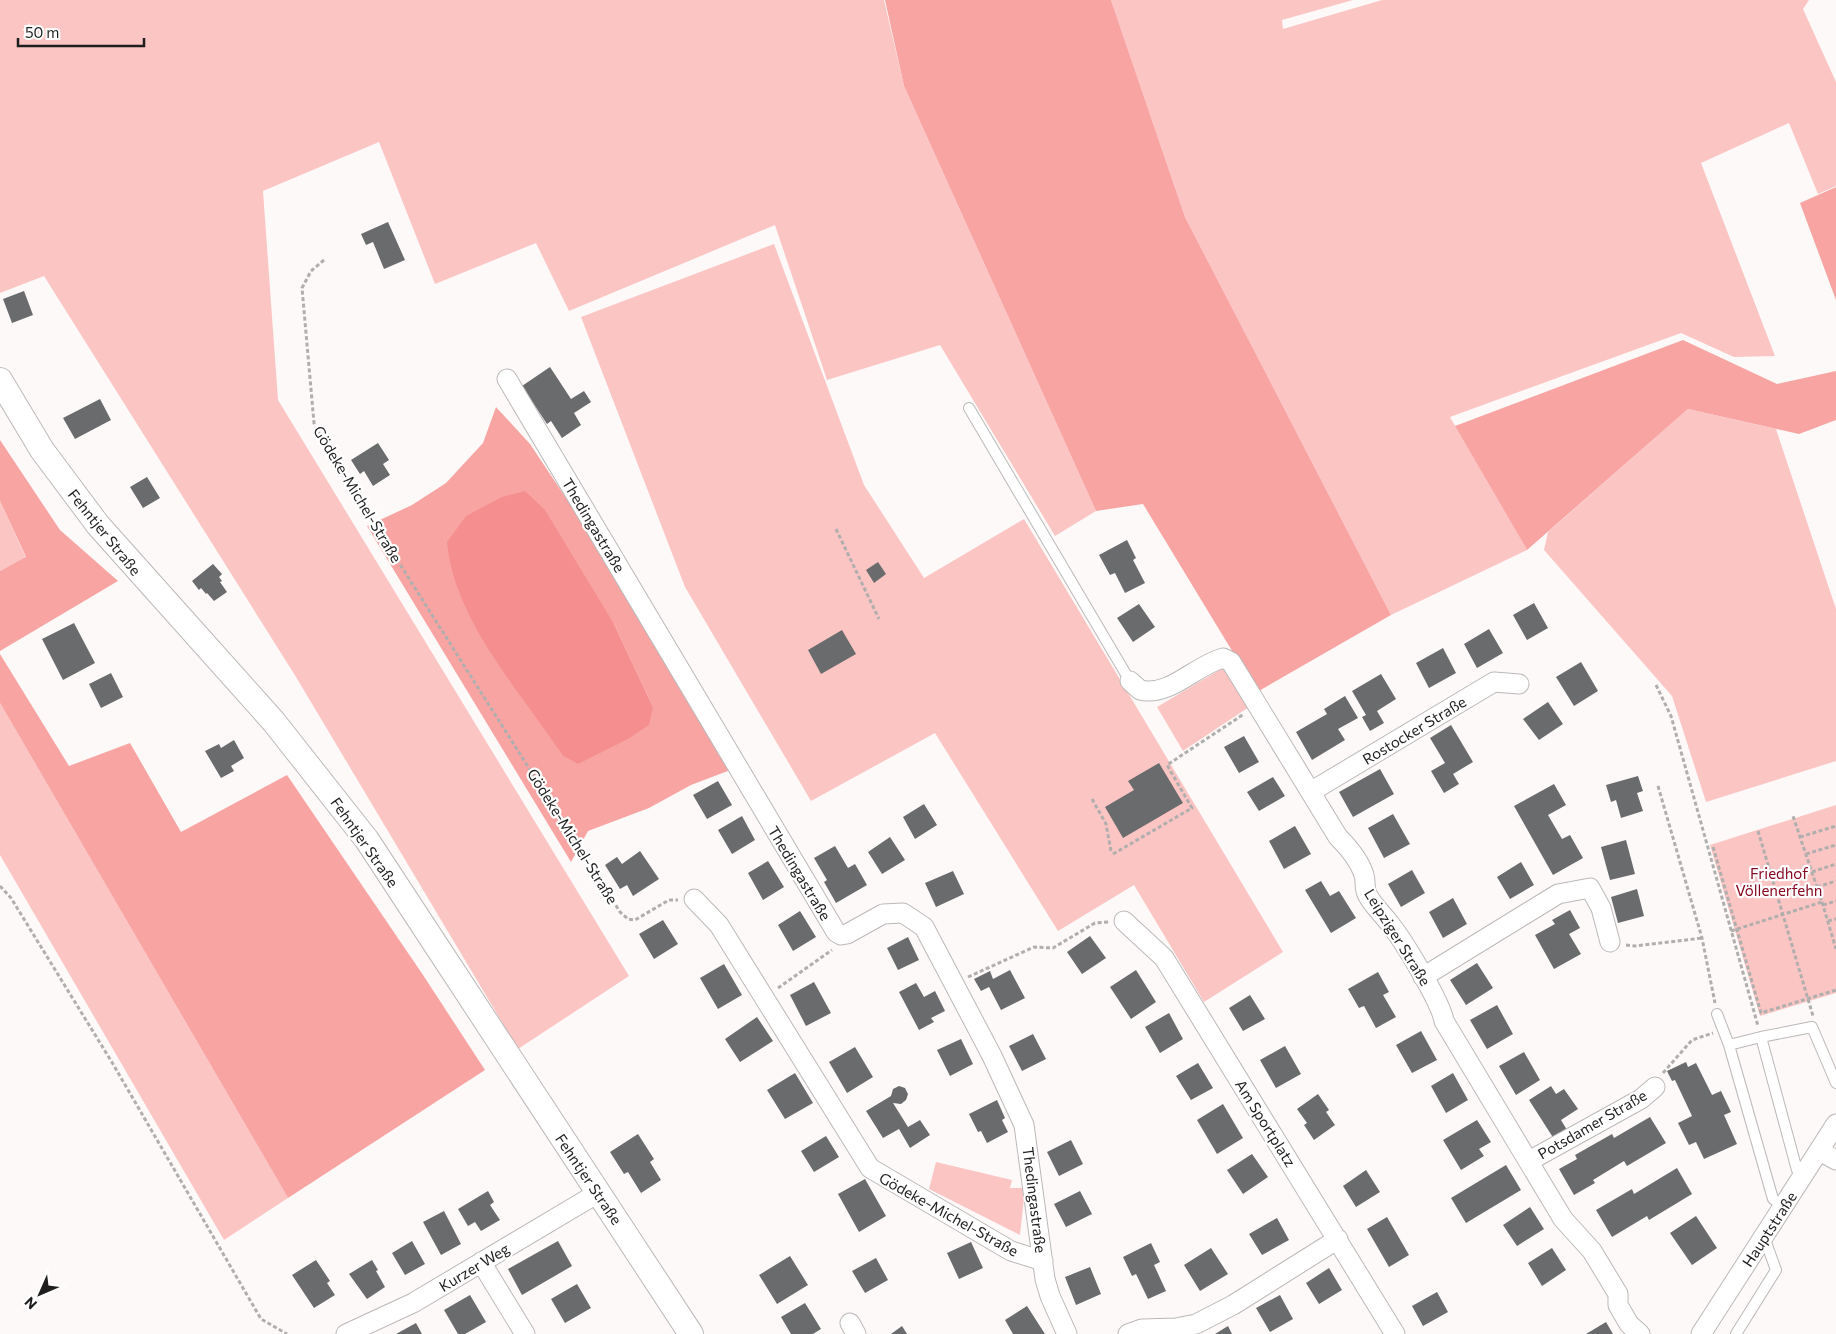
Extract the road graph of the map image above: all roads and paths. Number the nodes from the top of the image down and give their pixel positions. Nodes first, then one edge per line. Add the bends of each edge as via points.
1 (324, 260) dead end
2 (507, 379) dead end
3 (0, 380) edge
4 (969, 408) dead end
5 (836, 529) dead end
6 (879, 619) dead end
7 (1130, 681) joint
8 (1518, 684) dead end
9 (1656, 685) dead end
10 (1258, 705) junction
11 (1658, 786) dead end
12 (1312, 791) junction
13 (1092, 799) dead end
14 (1793, 816) dead end
15 (1836, 826) edge
16 (1758, 831) dead end
17 (1800, 838) junction
18 (1836, 845) edge
19 (1713, 847) dead end
20 (1806, 854) junction
21 (1836, 864) edge
22 (1812, 872) junction
23 (1836, 881) edge
24 (0, 886) edge
25 (1817, 887) junction
26 (694, 899) joint
27 (1836, 901) edge
28 (1822, 904) junction
29 (1784, 914) junction
30 (1836, 919) edge
31 (1828, 921) junction
32 (1124, 922) joint
33 (1737, 930) junction
34 (1731, 931) junction
35 (841, 935) junction
36 (1834, 937) edge
37 (1702, 938) junction
38 (1610, 942) joint
39 (1836, 950) edge
40 (1423, 976) junction
41 (953, 984) junction
42 (1836, 990) edge
43 (763, 998) junction
44 (1809, 998) junction
45 (1717, 1014) junction
46 (1812, 1027) junction
47 (1761, 1036) junction
48 (1729, 1045) junction
49 (1836, 1083) edge
50 (1655, 1087) joint
51 (1836, 1124) edge
52 (1828, 1156) edge
53 (1529, 1161) junction
54 (1804, 1176) junction
55 (598, 1193) junction
56 (1784, 1206) junction
57 (1764, 1237) junction
58 (1338, 1239) junction
59 (1042, 1261) junction
60 (481, 1262) junction
61 (287, 1334) edge
62 (346, 1334) edge
63 (525, 1334) edge
64 (691, 1334) edge
65 (1067, 1334) edge
66 (1128, 1334) edge
67 (1394, 1334) edge
68 (1640, 1334) edge
69 (1701, 1334) edge
70 (1736, 1334) edge

1 - 26 path, Gödeke-Michel-Straße via 311,271 302,288 314,423 328,449 620,912 635,920 668,900
2 - 35 street, Thedingastraße via 832,927
3 - 55 street, Fehntjer Straße via 42,450 98,525 274,722 347,812
4 - 7 lane
5 - 6 path
7 - 10 street, Leipziger Straße via 1140,690 1159,692 1210,662 1223,658 1231,662
8 - 12 street, Rostocker Straße via 1494,682
9 - 34 path via 1671,716
10 - 12 street, Leipziger Straße
10 - 13 path via 1167,765 1192,808 1112,852 1106,824
11 - 37 path
12 - 40 street, Leipziger Straße via 1364,875 1366,892 1379,914 1390,923
14 - 17 path
15 - 17 path
16 - 29 path
17 - 20 path
18 - 20 path
19 - 33 path
20 - 22 path
21 - 22 path
22 - 25 path
23 - 25 path
24 - 61 path via 12,898 103,1047 261,1319
25 - 28 path
26 - 43 street, Gödeke-Michel-Straße via 719,925
27 - 28 path
28 - 29 path
28 - 31 path
29 - 33 path
29 - 44 path
30 - 31 path
31 - 36 path
32 - 41 path via 1095,923 1053,948 1034,947
32 - 58 street, Am Sportplatz via 1164,958
33 - 34 path
33 - 44 path via 1760,1013
34 - 47 path
35 - 41 street, Thedingastraße via 882,914 903,913 924,927
35 - 43 path via 838,945
36 - 39 path
37 - 38 path via 1635,946
37 - 45 path
38 - 40 street via 1601,908 1590,888 1558,894
40 - 53 street, Leipziger Straße via 1443,1012 1444,1021
41 - 59 street, Thedingastraße via 1024,1125
42 - 44 path
43 - 59 street, Gödeke-Michel-Straße via 870,1168 1011,1251
44 - 46 path via 1814,1014
45 - 48 lane
45 - 50 path via 1715,1032 1692,1040 1665,1069
46 - 47 lane
46 - 49 lane
47 - 48 lane
47 - 54 lane via 1797,1170
48 - 56 lane via 1773,1199
50 - 53 street, Potsdamer Straße via 1641,1099
51 - 52 street, Hauptstraße
52 - 54 street, Hauptstraße
53 - 68 street, Leipziger Straße via 1563,1219 1592,1251 1618,1294 1618,1305 1629,1324
54 - 56 street, Hauptstraße
55 - 60 street, Kurzer Weg
55 - 64 street, Fehntjer Straße
56 - 57 street, Hauptstraße
57 - 69 street, Hauptstraße
57 - 70 lane via 1776,1270
58 - 66 street via 1233,1305 1196,1324 1142,1329
58 - 67 street, Am Sportplatz
59 - 65 street, Thedingastraße via 1050,1296
60 - 62 street, Kurzer Weg via 413,1303
60 - 63 street

